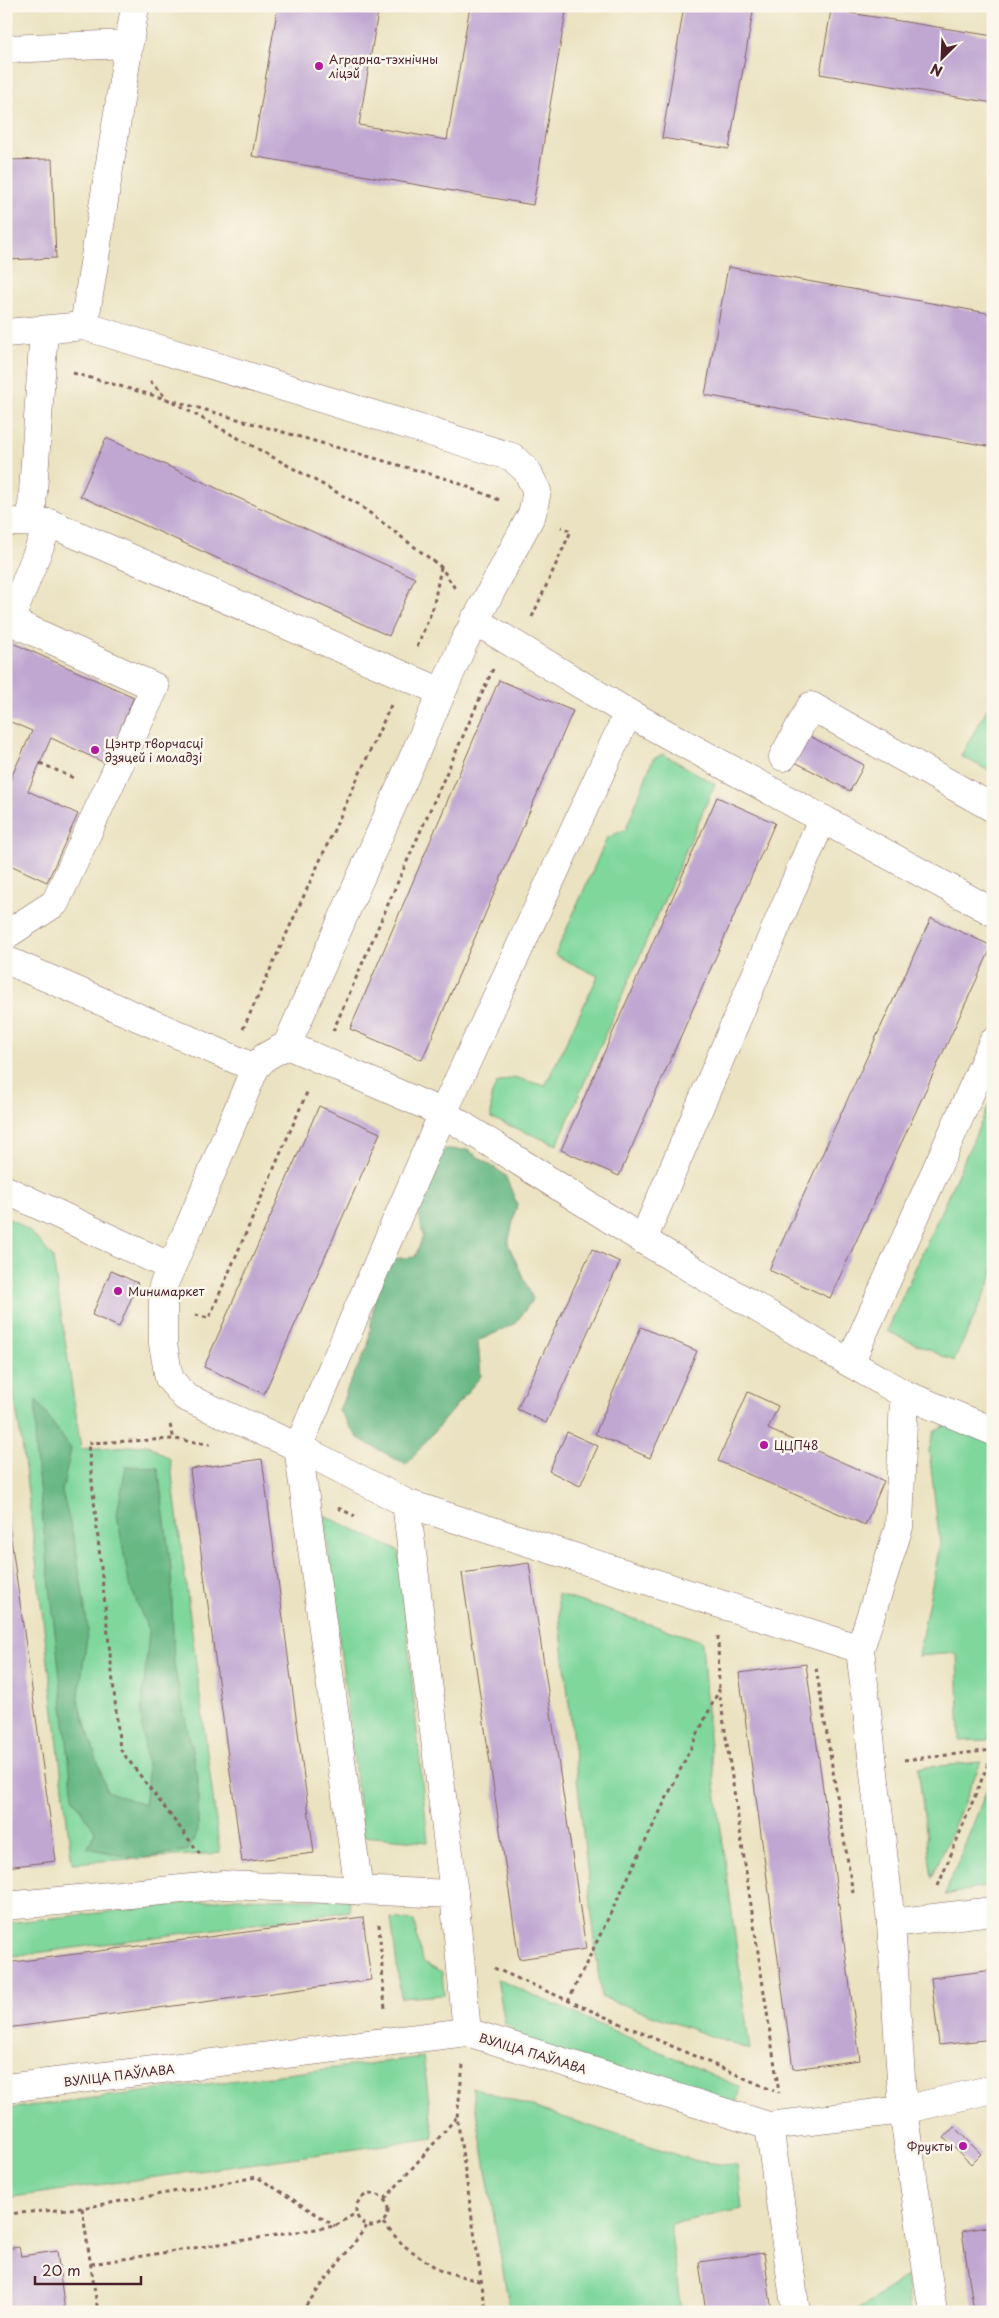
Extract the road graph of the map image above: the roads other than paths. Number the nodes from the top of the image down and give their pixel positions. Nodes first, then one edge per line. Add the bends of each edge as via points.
1 (135, 6) edge
2 (128, 44) junction
3 (6, 49) edge
4 (84, 326) junction
5 (44, 330) junction
6 (6, 333) edge
7 (29, 522) edge
8 (8, 620) edge
9 (474, 620) junction
10 (442, 692) junction
11 (628, 713) junction
12 (783, 757) dead end
13 (993, 808) edge
14 (822, 819) junction
15 (993, 912) edge
16 (6, 934) edge
17 (6, 960) edge
18 (993, 1042) edge
19 (287, 1045) junction
20 (255, 1068) junction
21 (443, 1113) junction
22 (6, 1190) edge
23 (643, 1240) junction
24 (171, 1267) junction
25 (850, 1363) junction
26 (904, 1394) junction
27 (993, 1431) edge
28 (298, 1447) junction
29 (406, 1503) junction
30 (860, 1648) junction
31 (367, 1891) junction
32 (454, 1894) junction
33 (6, 1906) edge
34 (993, 1911) edge
35 (891, 1922) junction
36 (467, 2032) junction
37 (6, 2088) edge
38 (993, 2089) edge
39 (903, 2110) junction
40 (769, 2126) junction
41 (796, 2312) edge
42 (933, 2312) edge

1 - 2 street
2 - 3 street
2 - 4 street
4 - 5 street
4 - 9 street via 512,457 527,471 537,491 532,514
5 - 6 street
5 - 7 street
7 - 8 street
7 - 10 street
8 - 16 street via 155,686 55,903
9 - 10 street
9 - 11 street
10 - 19 street
11 - 14 street
11 - 21 street
12 - 13 street via 811,706
14 - 15 street
14 - 23 street
17 - 20 street
18 - 25 street
19 - 20 street via 265,1057
19 - 21 street
20 - 24 street
21 - 23 street
21 - 28 street
22 - 24 street
23 - 25 street
24 - 28 street via 163,1286 163,1344 168,1378 185,1397
25 - 26 street
26 - 27 street
26 - 30 street via 900,1527
28 - 29 street
28 - 31 street
29 - 30 street
29 - 32 street
30 - 35 street
31 - 32 street
31 - 33 street via 223,1885
32 - 36 street
34 - 35 street
35 - 39 street
36 - 37 street, ВУЛІЦА ПАЎЛАВА
36 - 40 street, ВУЛІЦА ПАЎЛАВА
38 - 39 street, ВУЛІЦА ПАЎЛАВА
39 - 40 street, ВУЛІЦА ПАЎЛАВА
39 - 42 street
40 - 41 street

